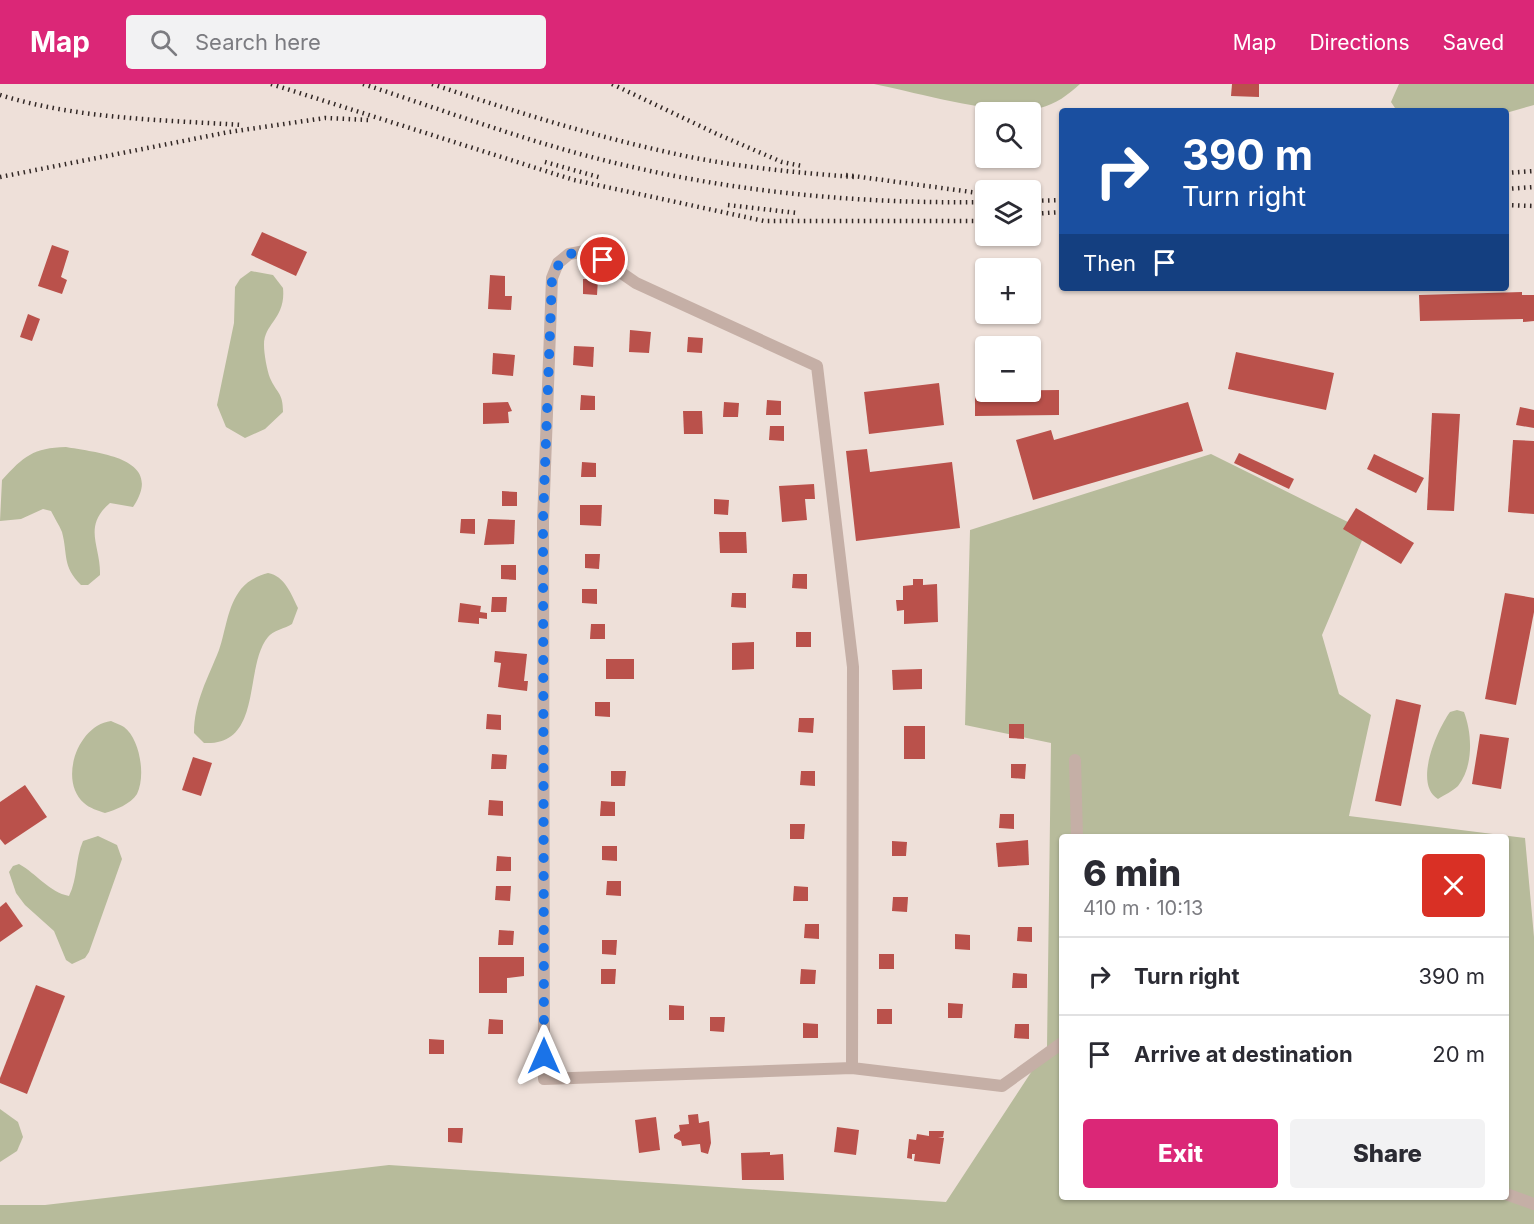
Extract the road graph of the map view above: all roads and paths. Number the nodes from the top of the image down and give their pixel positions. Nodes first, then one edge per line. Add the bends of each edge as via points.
1 (1075, 760) dead end
2 (1077, 834) edge
3 (1059, 1045) edge
4 (852, 1068) junction
5 (1509, 1195) edge
6 (1534, 1204) edge

1 - 2 street
3 - 4 street via 1002,1086
4 - 4 street via 544,1079 544,509 552,278 558,263 569,254 594,254 636,283 817,366 853,667
5 - 6 street

